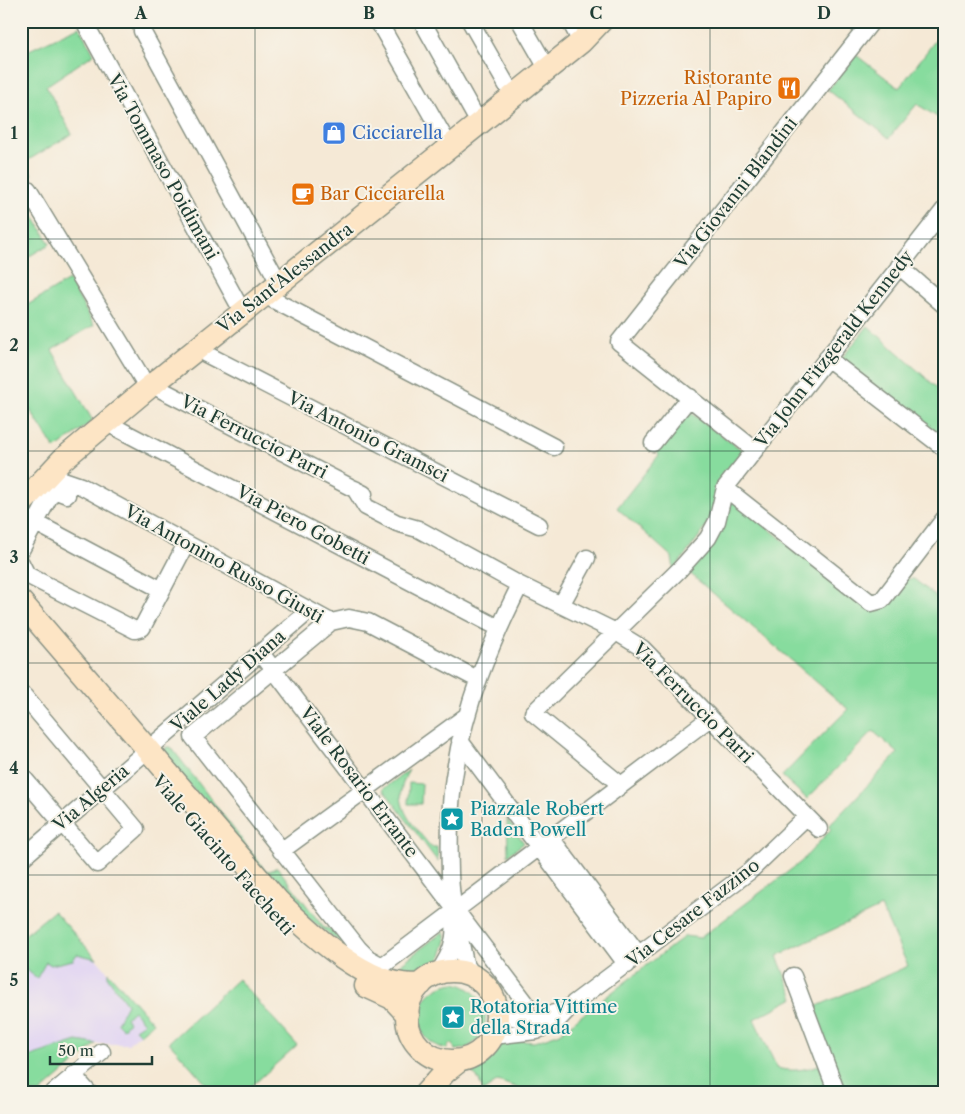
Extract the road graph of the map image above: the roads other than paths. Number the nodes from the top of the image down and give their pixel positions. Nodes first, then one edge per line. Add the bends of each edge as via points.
1 (378, 21) edge
2 (422, 21) edge
3 (470, 21) edge
4 (520, 21) edge
5 (570, 21) edge
6 (601, 21) edge
7 (872, 21) edge
8 (85, 23) dead end
9 (142, 31) dead end
10 (581, 42) junction
11 (547, 68) junction
12 (513, 96) junction
13 (479, 123) junction
14 (449, 146) junction
15 (28, 190) dead end
16 (944, 210) edge
17 (899, 266) junction
18 (272, 289) junction
19 (944, 305) edge
20 (242, 311) junction
21 (196, 349) junction
22 (827, 358) junction
23 (150, 387) junction
24 (690, 397) junction
25 (107, 423) junction
26 (654, 443) dead end
27 (554, 447) dead end
28 (944, 448) edge
29 (755, 450) junction
30 (54, 467) junction
31 (725, 488) junction
32 (67, 495) dead end
33 (21, 504) edge
34 (21, 515) edge
35 (944, 519) edge
36 (36, 523) junction
37 (539, 525) dead end
38 (186, 544) junction
39 (21, 550) edge
40 (587, 558) dead end
41 (21, 563) edge
42 (520, 585) junction
43 (162, 590) junction
44 (561, 605) junction
45 (22, 609) edge
46 (309, 611) junction
47 (331, 622) junction
48 (499, 628) junction
49 (616, 632) junction
50 (261, 653) junction
51 (274, 669) junction
52 (477, 679) junction
53 (24, 696) dead end
54 (466, 717) junction
55 (710, 718) junction
56 (460, 741) junction
57 (144, 754) junction
58 (21, 775) edge
59 (621, 785) junction
60 (102, 790) junction
61 (365, 790) junction
62 (806, 817) junction
63 (61, 822) junction
64 (819, 829) dead end
65 (545, 843) junction
66 (281, 851) junction
67 (22, 857) edge
68 (455, 914) junction
69 (633, 960) junction
70 (473, 976) junction
71 (793, 976) dead end
72 (429, 979) junction
73 (526, 1002) dead end
74 (574, 1003) junction
75 (497, 1010) junction
76 (408, 1015) junction
77 (493, 1036) junction
78 (102, 1052) dead end
79 (426, 1053) junction
80 (459, 1061) junction
81 (73, 1075) junction
82 (53, 1093) edge
83 (88, 1093) edge
84 (421, 1093) edge
85 (426, 1093) edge
86 (837, 1093) edge

1 - 14 street
2 - 13 street
3 - 12 street
4 - 11 street
5 - 10 street
6 - 10 street, Via Sant'Alessandra
7 - 24 street, Via Giovanni Blandini via 619,342
8 - 20 street, Via Tommaso Poidimani
9 - 18 street
10 - 11 street, Via Sant'Alessandra
11 - 12 street, Via Sant'Alessandra
12 - 13 street, Via Sant'Alessandra
13 - 14 street, Via Sant'Alessandra
14 - 18 street, Via Sant'Alessandra
15 - 23 street
16 - 17 street, Via John Fitzgerald Kennedy
17 - 19 street
17 - 22 street, Via John Fitzgerald Kennedy
18 - 20 street, Via Sant'Alessandra
18 - 27 street
20 - 21 street, Via Sant'Alessandra
21 - 23 street, Via Sant'Alessandra
21 - 37 street, Via Antonio Gramsci
22 - 28 street
22 - 29 street, Via John Fitzgerald Kennedy
23 - 25 street, Via Sant'Alessandra
23 - 42 street, Via Ferruccio Parri via 355,489 366,507 398,523 418,528
24 - 26 street
24 - 29 street
25 - 30 street, Via Sant'Alessandra
25 - 48 street, Via Piero Gobetti
29 - 31 street, Via John Fitzgerald Kennedy
30 - 33 street, Via Sant'Alessandra
30 - 38 street, Via Antonino Russo Giusti via 81,486
31 - 35 street via 871,603 882,600
31 - 49 street via 717,521 708,538
32 - 36 street via 52,492
34 - 36 street
36 - 39 street
36 - 43 street
38 - 43 street
38 - 46 street, Via Antonino Russo Giusti
40 - 44 street
41 - 43 street via 28,575 135,630 142,628
42 - 44 street, Via Ferruccio Parri
42 - 48 street
44 - 49 street, Via Ferruccio Parri
45 - 57 street
46 - 47 street, Via Antonino Russo Giusti
46 - 50 street, Viale Lady Diana
47 - 51 street
47 - 52 street, Via Antonino Russo Giusti via 349,618 368,622
48 - 52 street
49 - 55 street, Via Ferruccio Parri via 642,648
49 - 59 street via 533,713
50 - 51 street, Viale Rosario Errante
50 - 57 street, Viale Lady Diana
51 - 61 street, Viale Rosario Errante
51 - 66 street via 193,737
52 - 54 street
53 - 60 street
54 - 56 street
54 - 61 street
55 - 59 street
55 - 62 street, Via Ferruccio Parri
56 - 65 street
56 - 68 street via 450,806 450,876
57 - 60 street, Via Algeria
57 - 72 street, Viale Giacinto Facchetti via 307,930 343,956 395,984 408,986
57 - 76 street, Viale Giacinto Facchetti via 280,925 330,965 392,998
58 - 63 street
59 - 65 street
60 - 63 street, Via Algeria
60 - 63 street via 136,830 97,864
61 - 66 street
61 - 68 street, Viale Rosario Errante
62 - 64 street, Via Ferruccio Parri
62 - 69 street, Via Cesare Fazzino via 750,871
63 - 67 street, Via Algeria
65 - 68 street
65 - 69 street
66 - 68 street via 358,949 382,966
68 - 70 street via 465,963
68 - 72 street via 450,955
68 - 73 street, Viale Rosario Errante
69 - 74 street, Via Cesare Fazzino
70 - 72 street via 455,972
70 - 75 street via 489,990
71 - 86 street
72 - 76 street via 414,993
74 - 75 street via 542,1019 532,1020 508,1016
74 - 77 street via 558,1020 536,1031
75 - 77 street
76 - 79 street via 416,1042
77 - 80 street via 479,1052
78 - 81 street
79 - 80 street via 436,1058
79 - 84 street via 428,1074
80 - 85 street
81 - 82 street
81 - 83 street

